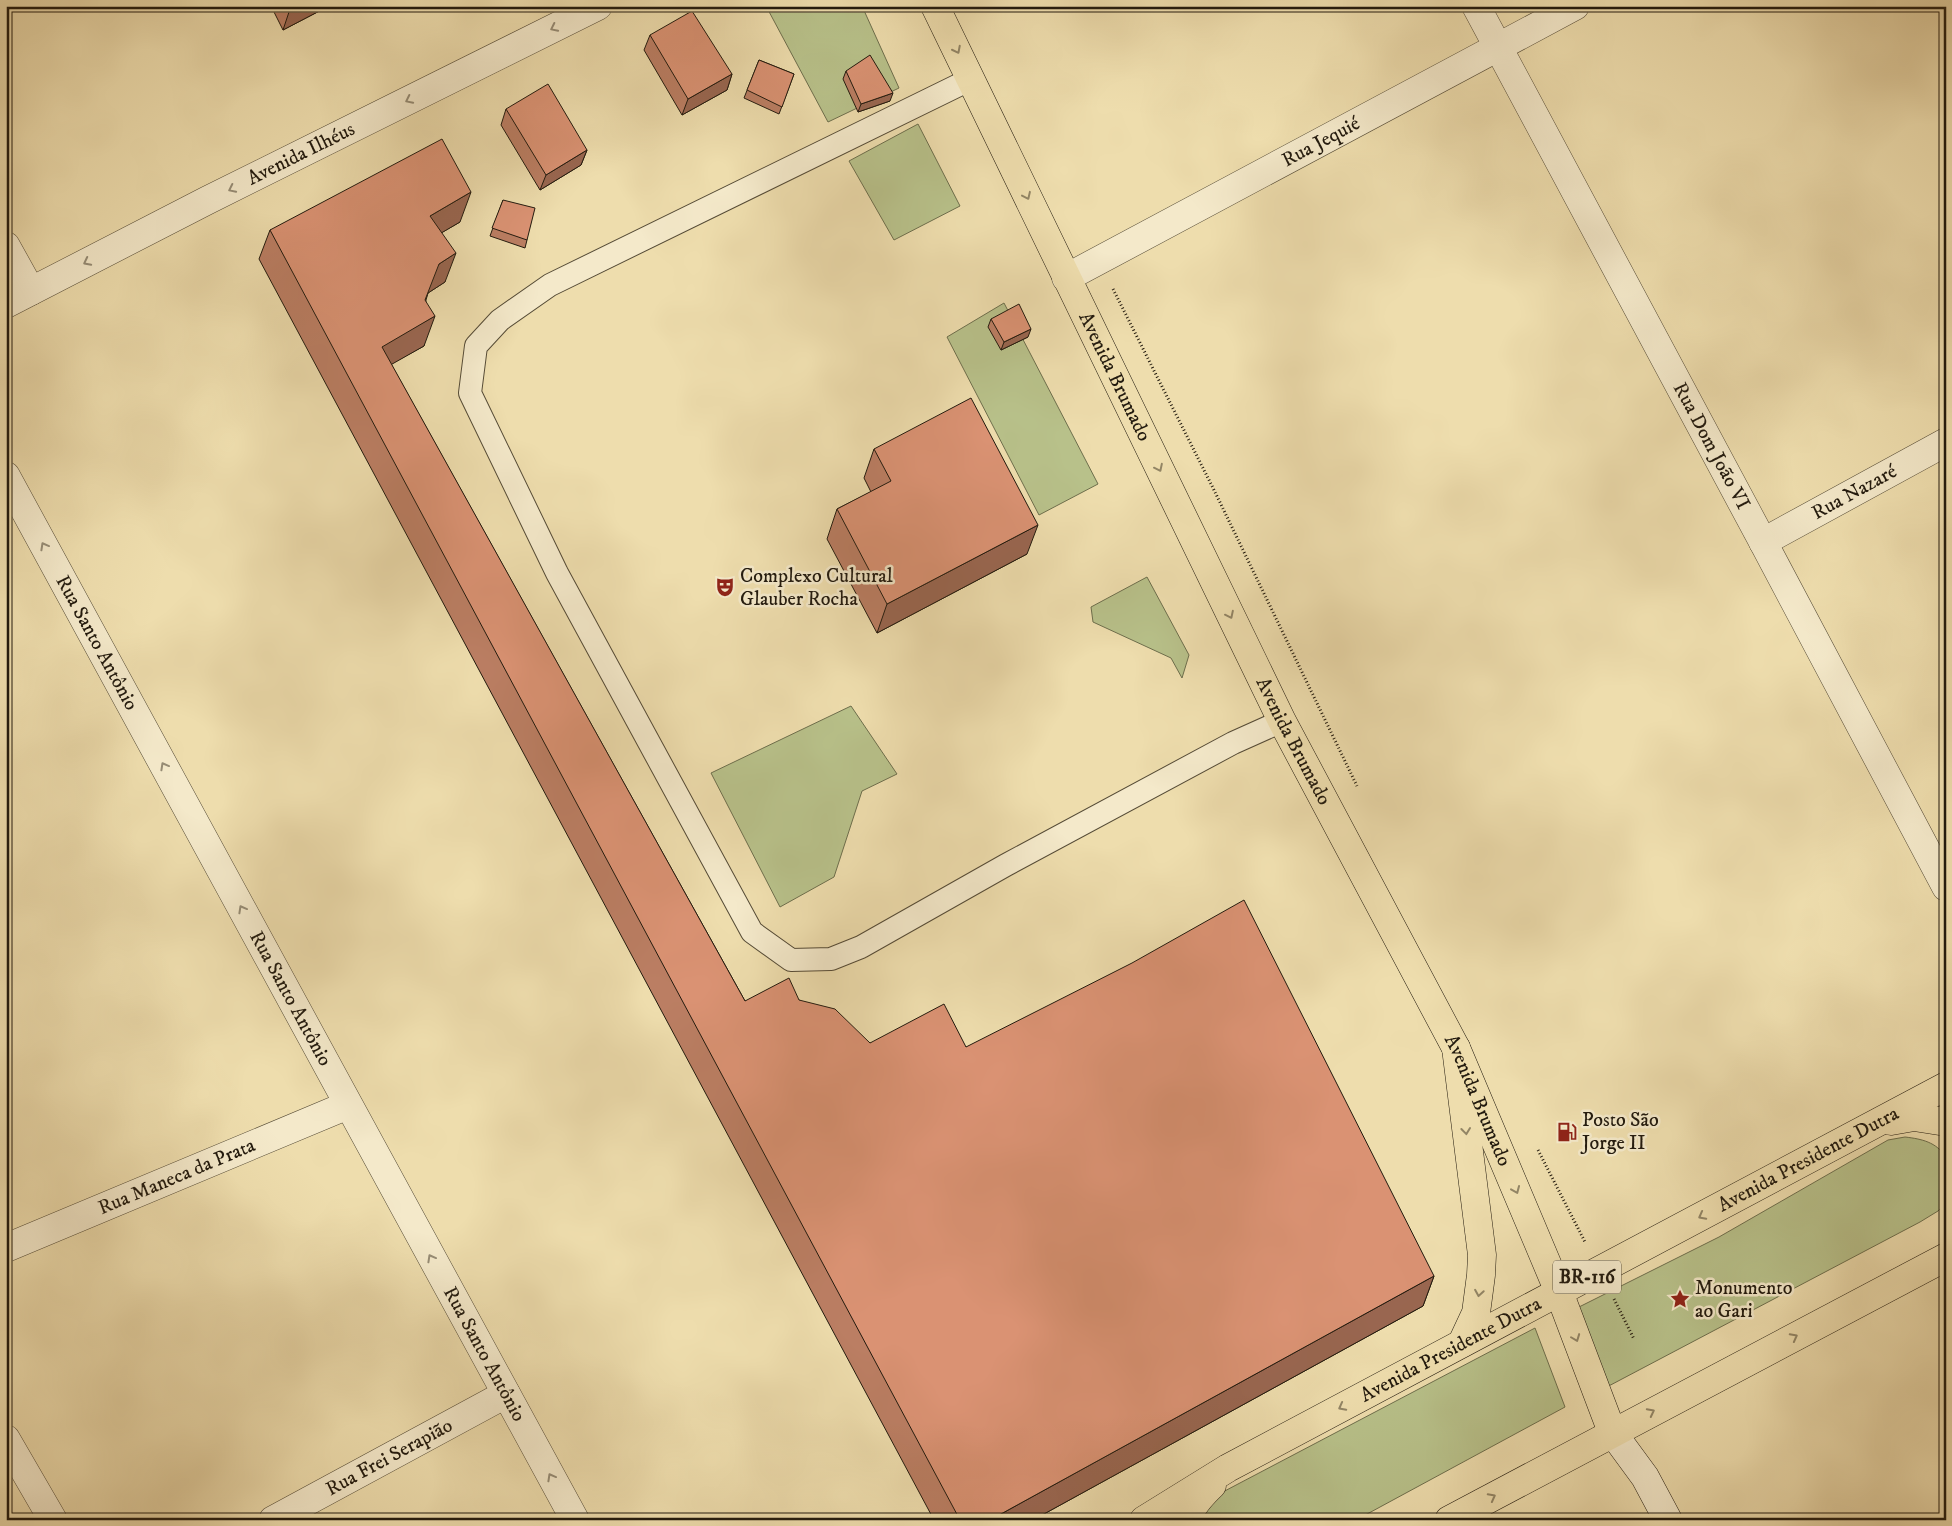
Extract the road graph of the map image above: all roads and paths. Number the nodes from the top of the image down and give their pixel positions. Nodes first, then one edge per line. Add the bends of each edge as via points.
1 (598, 6) edge
2 (935, 6) edge
3 (1476, 6) edge
4 (1575, 6) edge
5 (1497, 47) junction
6 (971, 79) junction
7 (6, 246) edge
8 (1099, 261) junction
9 (1066, 278) junction
10 (30, 291) junction
11 (6, 304) edge
12 (1946, 442) edge
13 (6, 476) edge
14 (1763, 542) junction
15 (1282, 721) junction
16 (1360, 793) dead end
17 (1946, 887) edge
18 (1456, 1048) junction
19 (1946, 1086) edge
20 (348, 1105) junction
21 (1946, 1122) edge
22 (1873, 1125) junction
23 (1536, 1147) dead end
24 (6, 1248) edge
25 (1946, 1257) edge
26 (1599, 1270) junction
27 (1559, 1292) junction
28 (1634, 1339) dead end
29 (1462, 1343) junction
30 (506, 1394) junction
31 (1612, 1432) junction
32 (6, 1439) edge
33 (1228, 1468) junction
34 (53, 1520) edge
35 (273, 1520) edge
36 (575, 1520) edge
37 (1144, 1520) edge
38 (1189, 1520) edge
39 (1449, 1520) edge
40 (1668, 1520) edge

1 -> 10 street, Avenida Ilhéus
2 -> 6 main road, Avenida Brumado
3 - 5 street, Rua Dom João VI
4 - 5 street, Rua Jequié
5 - 8 street, Rua Jequié
5 - 14 street, Rua Dom João VI
6 -> 9 main road, Avenida Brumado
6 - 15 lane via 550,284 500,320 476,346 470,393 557,574 752,932 791,960 831,959 861,947 1233,743
7 - 10 street
8 - 9 street, Rua Jequié
8 - 16 path
9 -> 15 main road, Avenida Brumado
10 - 11 street, Avenida Ilhéus
12 - 14 street, Rua Nazaré
20 -> 13 street, Rua Santo Antônio
14 - 17 street, Rua Dom João VI
15 - 18 main road, Avenida Brumado
18 -> 27 main road, Avenida Brumado
18 -> 29 main road via 1482,1256 1476,1314
19 - 22 main road, Avenida Presidente Dutra / BR-116
20 - 24 street, Rua Maneca da Prata
30 -> 20 street, Rua Santo Antônio
21 - 22 main road via 1914,1116
22 -> 26 main road, Avenida Presidente Dutra / BR-116
23 - 26 path
31 -> 25 main road
26 - 27 main road, Avenida Presidente Dutra / BR-116
26 - 28 path
27 - 29 main road, Avenida Presidente Dutra / BR-116
27 -> 31 main road, Avenida Brumado
29 -> 33 main road, Avenida Presidente Dutra / BR-116
30 - 35 street, Rua Frei Serapião
36 -> 30 street, Rua Santo Antônio
39 -> 31 main road
31 - 40 street, Avenida Brumado via 1645,1478
32 - 34 street
33 - 37 main road, Avenida Presidente Dutra / BR-116
33 - 38 main road via 1200,1497

